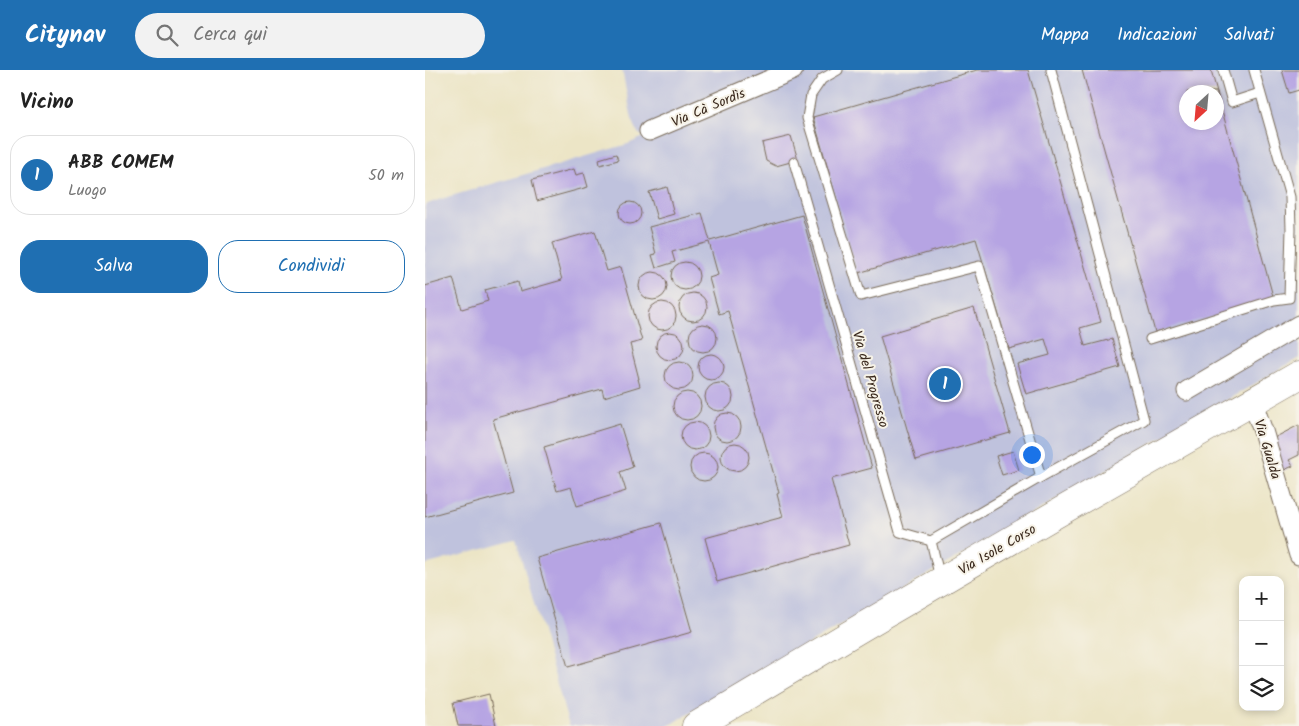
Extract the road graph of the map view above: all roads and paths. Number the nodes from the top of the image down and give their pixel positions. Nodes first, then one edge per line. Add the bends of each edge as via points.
1 (793, 70) edge
2 (838, 70) edge
3 (1051, 70) edge
4 (1223, 70) edge
5 (1254, 70) edge
6 (1260, 93) junction
7 (649, 131) dead end
8 (794, 162) dead end
9 (1299, 325) edge
10 (1150, 339) dead end
11 (1299, 375) edge
12 (1187, 391) dead end
13 (1252, 401) junction
14 (1041, 477) junction
15 (931, 541) junction
16 (1299, 555) edge
17 (941, 582) junction
18 (696, 726) edge

1 - 7 street, Via Cà Sordìs
2 - 14 lane via 822,79 811,95 807,118 861,296 979,266
3 - 14 lane via 1143,420
4 - 6 lane via 1232,102
5 - 6 lane
6 - 10 lane via 1290,197 1289,298
8 - 15 lane, Via del Progresso via 900,532
9 - 12 street
11 - 13 main road, Via Isole Corso
13 - 16 street, Via Gualda
13 - 17 main road, Via Isole Corso
14 - 15 lane
15 - 17 lane
17 - 18 main road, Via Isole Corso

